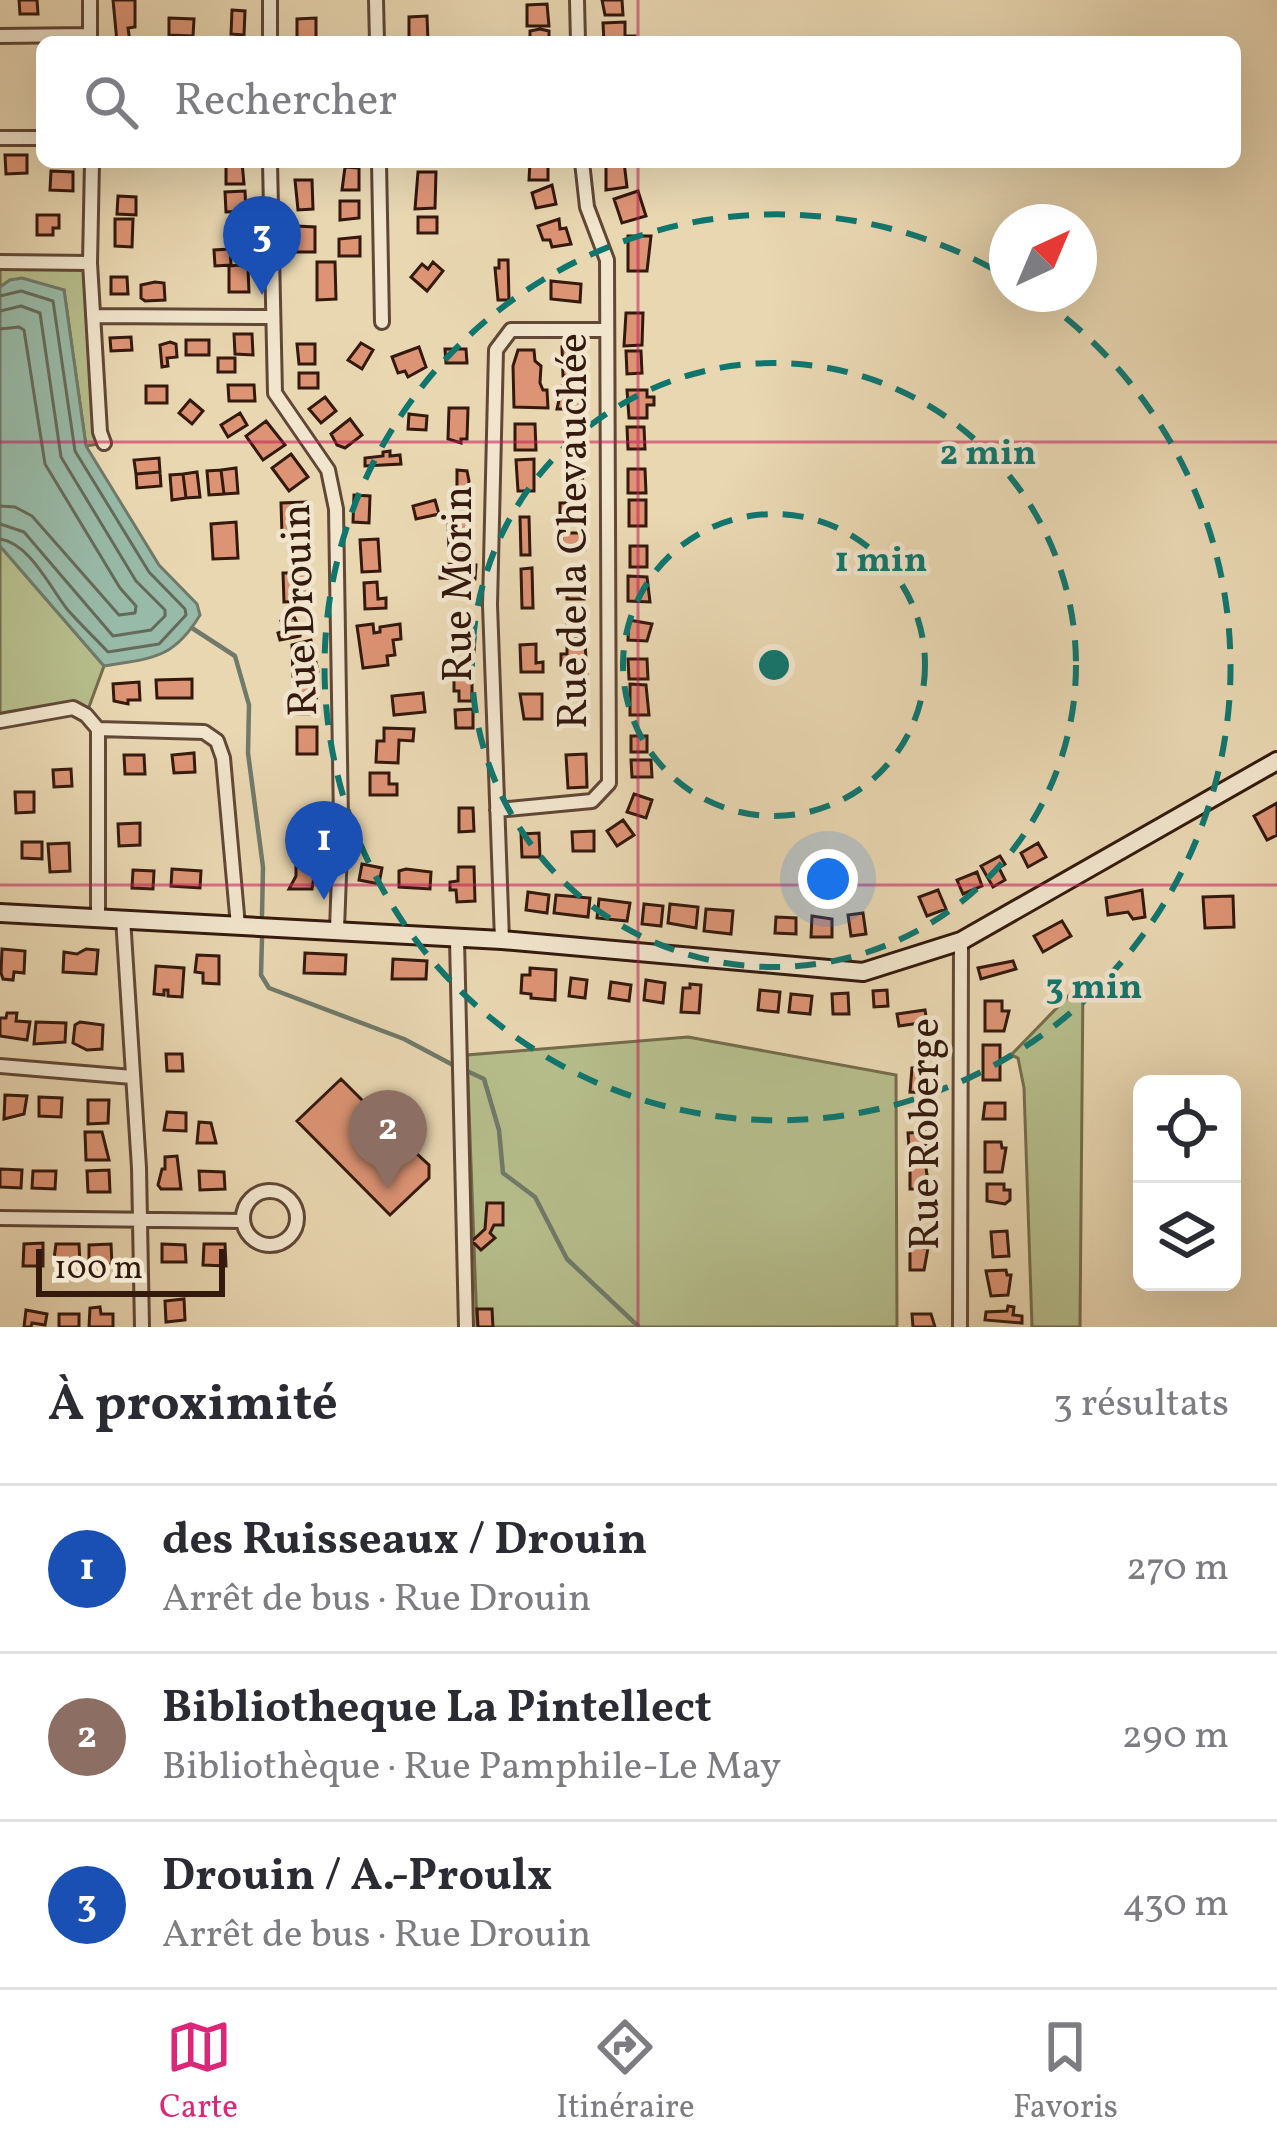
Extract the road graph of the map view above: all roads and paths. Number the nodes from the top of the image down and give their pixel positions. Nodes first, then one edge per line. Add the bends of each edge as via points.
1 (89, 0) edge
2 (270, 0) edge
3 (376, 0) edge
4 (578, 0) edge
5 (0, 36) edge
6 (90, 36) edge
7 (270, 36) edge
8 (377, 36) edge
9 (578, 36) edge
10 (36, 37) edge
11 (0, 138) edge
12 (36, 138) edge
13 (92, 168) edge
14 (270, 168) edge
15 (379, 168) edge
16 (583, 168) edge
17 (0, 262) edge
18 (90, 263) junction
19 (93, 316) junction
20 (271, 317) junction
21 (382, 322) dead end
22 (607, 330) junction
23 (104, 443) dead end
24 (0, 721) edge
25 (98, 729) junction
26 (1277, 761) edge
27 (497, 810) junction
28 (0, 913) edge
29 (98, 916) junction
30 (123, 919) junction
31 (238, 926) junction
32 (338, 929) junction
33 (457, 940) junction
34 (502, 940) junction
35 (961, 941) junction
36 (0, 1066) edge
37 (131, 1077) junction
38 (0, 1218) edge
39 (139, 1220) junction
40 (242, 1221) junction
41 (142, 1327) edge
42 (466, 1327) edge
43 (960, 1327) edge

1 - 6 street
2 - 7 street
3 - 8 street
4 - 9 street
5 - 10 street
11 - 12 street
13 - 18 street
14 - 20 street, Rue Drouin
15 - 21 street
16 - 22 street, Rue de la Chevauchée via 587,208 608,260
17 - 18 street
18 - 19 street
19 - 20 street
19 - 23 street
20 - 32 street, Rue Drouin via 275,393 328,470 336,509
22 - 27 street, Rue de la Chevauchée via 609,783 592,801
22 - 27 street, Rue Morin via 511,330 496,350 490,605
24 - 25 street via 73,708
25 - 29 street
25 - 31 street via 203,732 217,741
26 - 35 street
27 - 34 street, Rue Morin
28 - 29 street
29 - 30 street
30 - 31 street
30 - 37 street
31 - 32 street
32 - 33 street
33 - 34 street
33 - 42 street
34 - 35 street via 862,972
35 - 43 street, Rue Roberge
36 - 37 street
37 - 39 street
38 - 39 street
39 - 40 street
39 - 41 street
40 - 40 street via 254,1196 271,1191 288,1198 297,1215 294,1232 273,1245 256,1242

